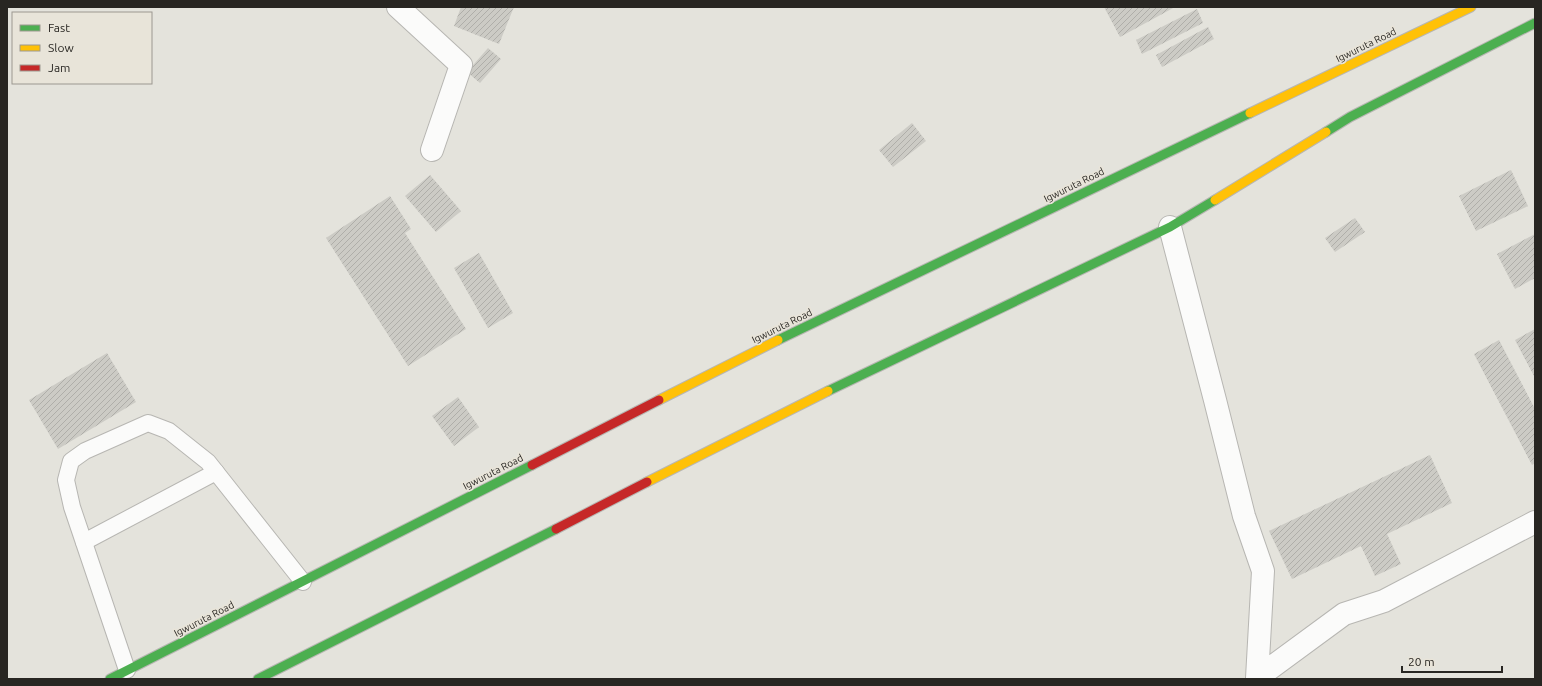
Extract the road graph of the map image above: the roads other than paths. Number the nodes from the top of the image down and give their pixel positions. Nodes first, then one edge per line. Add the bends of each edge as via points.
1 (398, 7) edge
2 (1471, 7) edge
3 (1535, 23) edge
4 (432, 150) dead end
5 (1170, 227) junction
6 (216, 472) junction
7 (1535, 522) edge
8 (84, 542) junction
9 (303, 582) junction
10 (127, 670) junction
11 (1257, 678) edge
12 (110, 679) edge
13 (258, 679) edge

1 - 4 street via 461,65
2 - 9 main road, Igwuruta Road via 772,343
3 - 5 main road via 1350,117
5 - 11 street via 1244,516 1263,571
5 - 13 main road via 806,402
6 - 8 lane
6 - 8 lane via 208,462 169,431 148,423 85,451 71,461 66,480
6 - 9 lane
7 - 11 street via 1384,601 1344,614
8 - 10 lane
9 - 10 main road, Igwuruta Road
10 - 12 main road, Igwuruta Road

